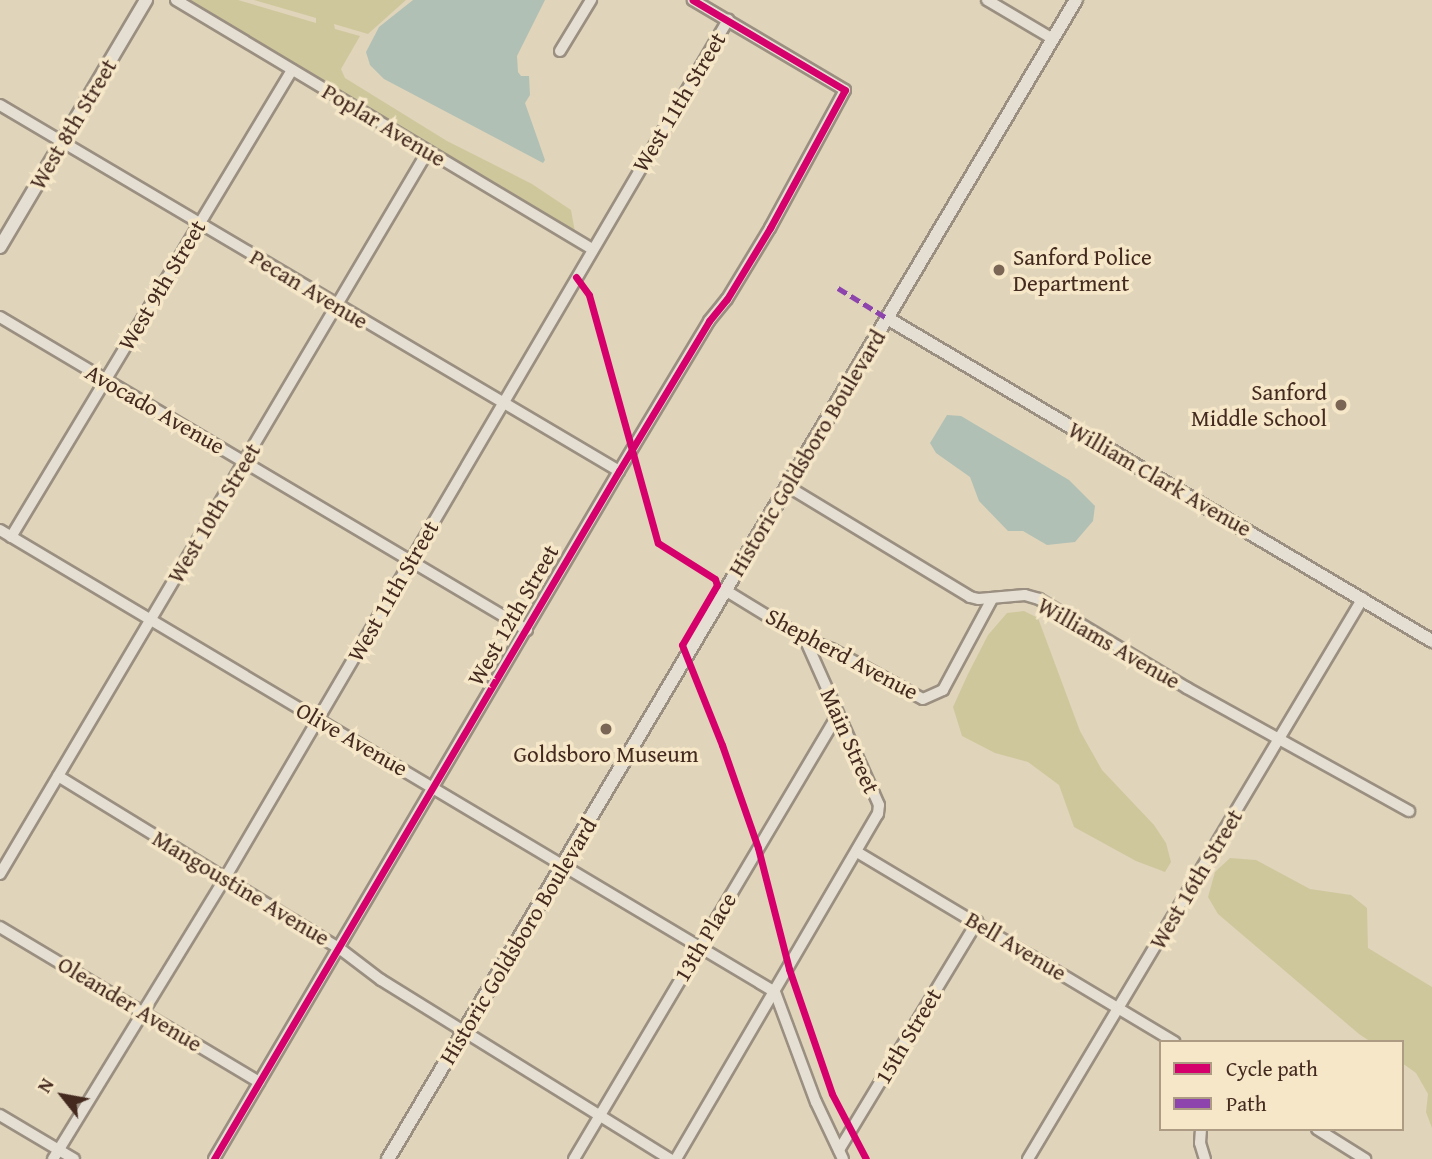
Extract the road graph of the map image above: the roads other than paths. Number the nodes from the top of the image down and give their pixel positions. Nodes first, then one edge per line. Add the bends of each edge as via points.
1 (146, 0) edge
2 (176, 0) edge
3 (591, 0) edge
4 (987, 0) edge
5 (1076, 0) edge
6 (699, 2) edge
7 (728, 20) junction
8 (1053, 39) junction
9 (560, 51) dead end
10 (292, 70) junction
11 (0, 105) edge
12 (63, 142) junction
13 (428, 151) junction
14 (199, 223) junction
15 (0, 247) edge
16 (592, 248) junction
17 (336, 306) junction
18 (0, 317) edge
19 (887, 318) junction
20 (105, 380) junction
21 (503, 405) junction
22 (245, 462) junction
23 (619, 471) junction
24 (787, 486) junction
25 (0, 530) edge
26 (11, 537) junction
27 (411, 560) junction
28 (725, 590) junction
29 (1363, 598) junction
30 (992, 599) junction
31 (151, 619) junction
32 (527, 630) junction
33 (805, 639) junction
34 (1432, 641) edge
35 (837, 716) junction
36 (317, 719) junction
37 (1281, 739) junction
38 (58, 776) junction
39 (435, 788) junction
40 (1409, 811) dead end
41 (857, 852) junction
42 (563, 864) junction
43 (0, 874) edge
44 (225, 877) junction
45 (976, 922) junction
46 (0, 927) edge
47 (700, 945) junction
48 (339, 948) junction
49 (775, 992) junction
50 (1118, 1006) junction
51 (143, 1011) junction
52 (464, 1033) junction
53 (1172, 1040) edge
54 (260, 1082) junction
55 (0, 1115) edge
56 (600, 1115) junction
57 (1201, 1131) edge
58 (1320, 1131) edge
59 (56, 1154) edge
60 (841, 1154) edge
61 (74, 1159) edge
62 (214, 1159) edge
63 (388, 1159) edge
64 (574, 1159) edge
65 (670, 1159) edge
66 (676, 1159) edge
67 (1028, 1159) edge
68 (1205, 1159) edge
69 (1365, 1159) edge

1 - 12 street, West 8th Street
2 - 10 street, Poplar Avenue
3 - 9 street
4 - 8 street
5 - 8 street, Historic Goldsboro Boulevard
6 - 7 street
7 - 16 street, West 11th Street
7 - 23 street, West 12th Street via 845,90 771,228
8 - 19 street, Historic Goldsboro Boulevard
10 - 13 street, Poplar Avenue
10 - 14 street, West 9th Street
11 - 12 street, Pecan Avenue
12 - 14 street, Pecan Avenue
12 - 15 street, West 8th Street
13 - 16 street, Poplar Avenue
13 - 17 street, West 10th Street
14 - 17 street, Pecan Avenue
14 - 20 street, West 9th Street
16 - 21 street, West 11th Street
17 - 21 street, Pecan Avenue
17 - 22 street, West 10th Street
18 - 20 street, Avocado Avenue
19 - 24 street, Historic Goldsboro Boulevard
19 - 29 street, William Clark Avenue
20 - 22 street, Avocado Avenue
20 - 26 street, West 9th Street
21 - 23 street, Pecan Avenue
21 - 27 street, West 11th Street
22 - 27 street, Avocado Avenue
22 - 31 street, West 10th Street
23 - 32 street, West 12th Street
24 - 28 street, Historic Goldsboro Boulevard
24 - 30 street, Williams Avenue via 971,597
25 - 26 street, Olive Avenue
26 - 31 street, Olive Avenue
27 - 32 street, Avocado Avenue
27 - 36 street, West 11th Street
28 - 33 street, Shepherd Avenue
28 - 42 street, Historic Goldsboro Boulevard
29 - 34 street, William Clark Avenue
29 - 37 street, West 16th Street
30 - 33 street, Shepherd Avenue via 943,690 930,698 912,695
30 - 37 street, Williams Avenue via 1025,595 1040,599
31 - 36 street, Olive Avenue
31 - 38 street, West 10th Street
32 - 39 street, West 12th Street
33 - 35 street, Main Street
35 - 41 street, Main Street via 879,805
35 - 47 street, 13th Place
36 - 39 street, Olive Avenue
36 - 44 street, West 11th Street
37 - 40 street, Williams Avenue
37 - 50 street, West 16th Street
38 - 43 street, West 10th Street
38 - 44 street, Mangoustine Avenue
39 - 42 street, Olive Avenue
39 - 48 street, West 12th Street
41 - 45 street, Bell Avenue
41 - 49 street
42 - 47 street, Olive Avenue
42 - 52 street, Historic Goldsboro Boulevard
44 - 48 street, Mangoustine Avenue
44 - 51 street, West 11th Street
45 - 50 street, Bell Avenue
45 - 60 street, 15th Street
46 - 51 street, Oleander Avenue
47 - 49 street, Olive Avenue
47 - 56 street, 13th Place
48 - 52 street, Mangoustine Avenue
48 - 54 street, West 12th Street
49 - 60 street via 816,1102
49 - 66 street
50 - 53 street, Bell Avenue
50 - 67 street, West 16th Street
51 - 54 street, Oleander Avenue
51 - 59 street, West 11th Street
52 - 56 street, Mangoustine Avenue
52 - 63 street, Historic Goldsboro Boulevard
54 - 62 street, West 12th Street
55 - 59 street
56 - 64 street, 13th Place
56 - 65 street, Mangoustine Avenue
57 - 68 street
58 - 69 street
59 - 61 street

